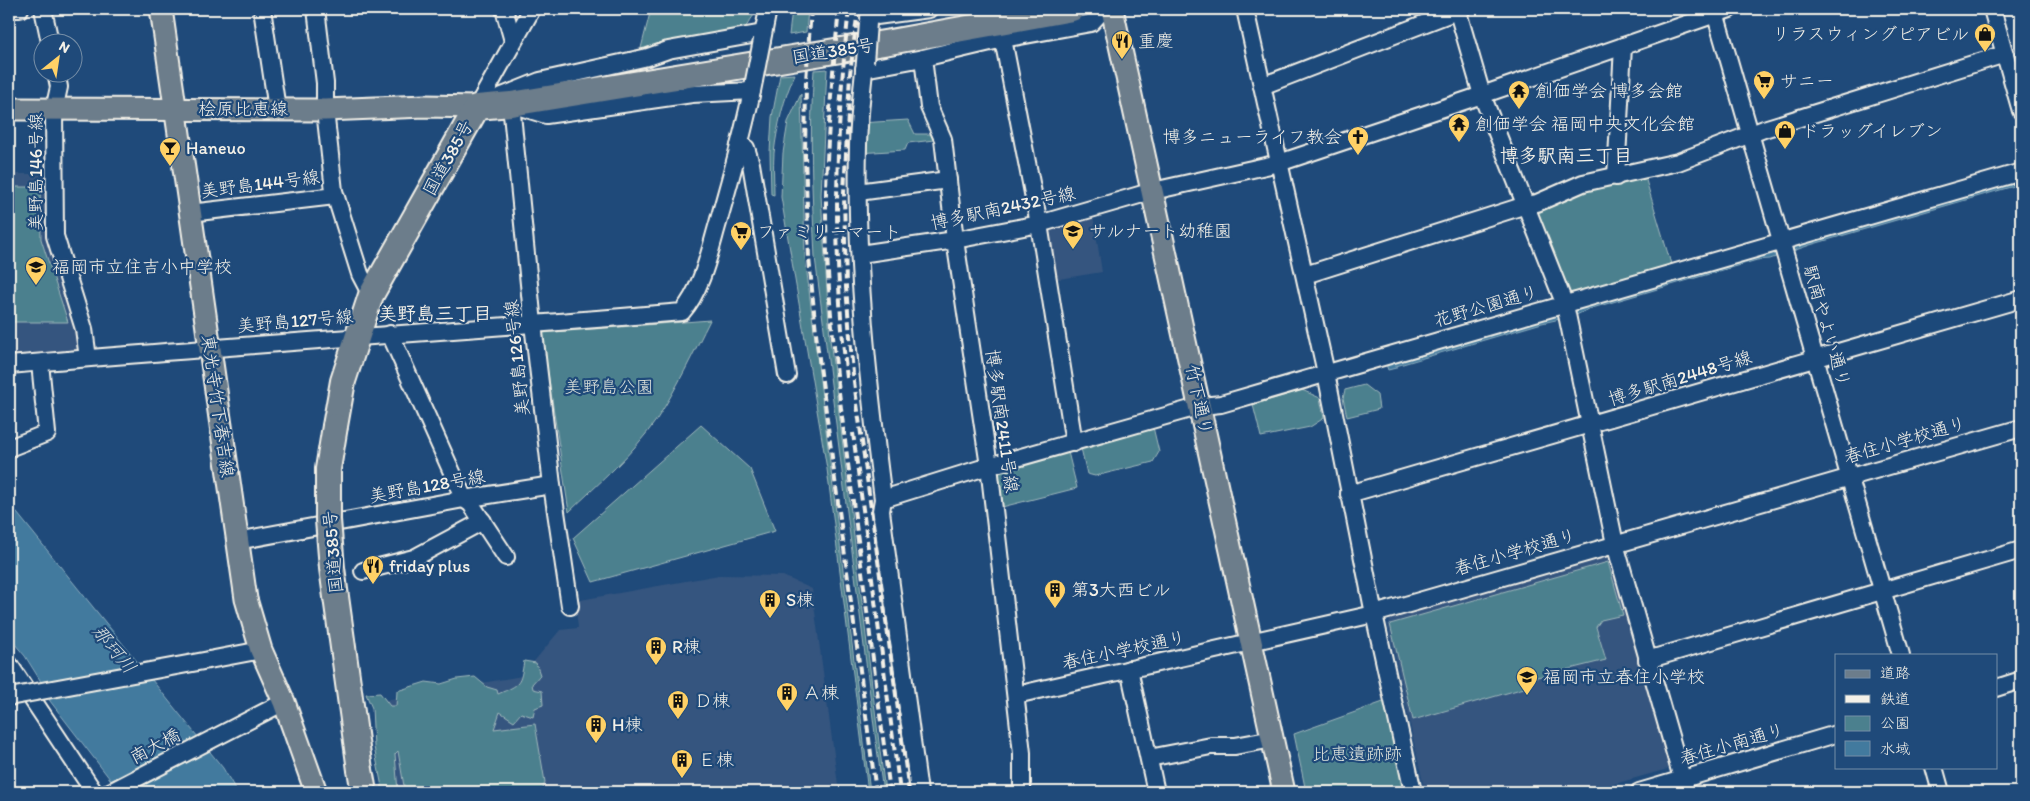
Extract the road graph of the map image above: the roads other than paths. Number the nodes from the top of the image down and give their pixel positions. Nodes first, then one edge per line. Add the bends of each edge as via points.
1 (9, 9) edge
2 (20, 9) edge
3 (44, 9) edge
4 (161, 9) edge
5 (262, 9) edge
6 (316, 9) edge
7 (504, 9) edge
8 (532, 9) edge
9 (768, 9) edge
10 (929, 9) edge
11 (1072, 9) edge
12 (1104, 9) edge
13 (1112, 9) edge
14 (1245, 9) edge
15 (1459, 9) edge
16 (1992, 9) edge
17 (1720, 10) edge
18 (869, 16) edge
19 (48, 32) edge
20 (762, 36) junction
21 (1003, 39) junction
22 (513, 41) junction
23 (1623, 46) junction
24 (2005, 54) junction
25 (923, 58) junction
26 (865, 65) junction
27 (58, 82) edge
28 (753, 86) junction
29 (1262, 86) junction
30 (1482, 96) junction
31 (512, 104) junction
32 (477, 107) junction
33 (9, 109) edge
34 (175, 109) junction
35 (277, 109) junction
36 (54, 110) junction
37 (325, 110) junction
38 (2021, 111) edge
39 (1750, 134) junction
40 (739, 146) junction
41 (1279, 163) junction
42 (2021, 172) edge
43 (1616, 177) junction
44 (948, 180) junction
45 (858, 192) junction
46 (1153, 192) junction
47 (335, 196) junction
48 (1526, 205) junction
49 (190, 213) junction
50 (1039, 224) junction
51 (955, 240) junction
52 (1782, 240) junction
53 (860, 254) junction
54 (1305, 275) junction
55 (371, 295) junction
56 (2021, 299) edge
57 (1564, 304) junction
58 (533, 324) junction
59 (390, 334) junction
60 (356, 336) junction
61 (210, 349) junction
62 (88, 358) junction
63 (1815, 358) junction
64 (40, 362) junction
65 (9, 365) edge
66 (1326, 373) junction
67 (787, 375) dead end
68 (1201, 406) junction
69 (1590, 425) junction
70 (2021, 428) edge
71 (1074, 443) junction
72 (9, 448) edge
73 (989, 466) junction
74 (1850, 477) junction
75 (552, 485) junction
76 (1349, 494) junction
77 (464, 499) junction
78 (883, 499) junction
79 (482, 521) junction
80 (237, 541) junction
81 (1615, 544) junction
82 (2021, 550) edge
83 (506, 557) dead end
84 (363, 571) dead end
85 (1883, 590) junction
86 (570, 606) dead end
87 (1374, 614) junction
88 (1253, 642) junction
89 (261, 650) junction
90 (1901, 654) edge
91 (1647, 660) junction
92 (9, 664) edge
93 (1129, 669) junction
94 (2021, 680) edge
95 (1998, 687) edge
96 (1016, 695) junction
97 (9, 696) edge
98 (284, 702) junction
99 (1835, 734) edge
100 (1273, 739) junction
101 (1149, 758) junction
102 (1934, 768) edge
103 (362, 781) edge
104 (1684, 786) edge
105 (94, 792) edge
106 (110, 792) edge
107 (316, 792) edge
108 (919, 792) edge
109 (1022, 792) edge
110 (1156, 792) edge
111 (1284, 792) edge
112 (1413, 792) edge
113 (1639, 792) edge
114 (1941, 792) edge

1 - 2 street
3 - 19 street
4 - 34 main road, 東光寺竹下春吉線
5 - 35 street
6 - 37 street
7 - 22 street
8 - 22 street
9 - 20 street
10 - 18 street
11 - 31 highway, 国道385号
12 - 21 street via 1091,23
13 - 46 main road, 竹下通り
14 - 29 street
15 - 29 street
15 - 30 street
16 - 24 street
17 - 23 street, 博多駅南2432号線
17 - 39 street, 駅南やよい通り
18 - 26 street, bridge
20 - 28 street, bridge
20 - 32 street via 668,50 540,81
21 - 25 street
21 - 50 street
22 - 32 street
23 - 30 street, 博多駅南2432号線
23 - 43 street
24 - 38 street
24 - 39 street
25 - 26 street
25 - 44 street, 博多駅南2411号線 via 929,107 943,140
26 - 45 street via 858,143
27 - 36 street, 美野島146号線
28 - 31 street via 546,115
28 - 40 street
29 - 41 street
30 - 41 street, 博多駅南2432号線
30 - 48 street
31 - 32 highway, 国道385号
31 - 58 street, 美野島126号線
32 - 37 main road, 桧原比恵線
32 - 55 highway, 国道385号
33 - 36 main road, 桧原比恵線
34 - 35 main road, 桧原比恵線
34 - 36 main road, 桧原比恵線
34 - 49 main road, 東光寺竹下春吉線
35 - 37 main road, 桧原比恵線
36 - 62 street, 美野島146号線 via 55,236 84,329
37 - 47 street
39 - 43 street via 1678,162
39 - 52 street, 駅南やよい通り
40 - 58 street, 美野島127号線 via 710,251 694,293 682,312
40 - 67 street via 746,148 751,164
41 - 46 street, 博多駅南2432号線
41 - 54 street
42 - 52 street, 花野公園通り
43 - 48 street via 1583,183
44 - 45 street
44 - 51 street, 博多駅南2411号線
45 - 53 street
46 - 50 street, 博多駅南2432号線
46 - 68 main road, 竹下通り
47 - 49 street, 美野島144号線
47 - 55 street via 360,274
48 - 54 street
48 - 57 street
49 - 61 main road, 東光寺竹下春吉線
50 - 51 street, 博多駅南2432号線
50 - 71 street
51 - 53 street, 博多駅南2432号線
51 - 73 street, 博多駅南2411号線
52 - 57 street, 花野公園通り
52 - 63 street, 駅南やよい通り
53 - 78 street via 868,374
54 - 66 street
55 - 60 highway, 国道385号
56 - 63 street, 博多駅南2448号線
57 - 66 street, 花野公園通り
57 - 69 street
58 - 59 street, 美野島127号線
58 - 75 street, 美野島126号線
59 - 60 street, 美野島127号線
59 - 77 street
60 - 61 street, 美野島127号線
60 - 103 highway, 国道385号, bridge via 334,426 328,469 328,520
61 - 62 street, 美野島127号線
61 - 80 main road, 東光寺竹下春吉線
62 - 64 street, 美野島127号線
63 - 69 street, 博多駅南2448号線
63 - 74 street, 駅南やよい通り
64 - 65 street, 美野島127号線
64 - 72 street via 47,433
66 - 68 street, 花野公園通り via 1221,404
66 - 76 street
68 - 71 street, 花野公園通り
68 - 88 main road, 竹下通り
69 - 76 street, 博多駅南2448号線
69 - 81 street
70 - 74 street, 春住小学校通り
71 - 73 street, 花野公園通り
73 - 78 street, 花野公園通り
73 - 96 street, 博多駅南2411号線
74 - 81 street, 春住小学校通り
74 - 85 street, 駅南やよい通り
75 - 77 street, 美野島128号線
75 - 86 street, 美野島126号線
76 - 87 street
77 - 79 street
77 - 80 street, 美野島128号線
78 - 108 street via 881,511
79 - 83 street
79 - 84 street via 414,558
80 - 89 main road, 東光寺竹下春吉線 via 246,599
81 - 87 street, 春住小学校通り
81 - 91 street
82 - 85 street
85 - 90 street, 駅南やよい通り
85 - 91 street
87 - 88 street, 春住小学校通り
87 - 112 street
88 - 93 street, 春住小学校通り
88 - 100 main road, 竹下通り
89 - 97 street, bridge
89 - 98 main road, 東光寺竹下春吉線
91 - 104 street
92 - 105 street
93 - 96 street, 春住小学校通り
93 - 101 street
94 - 95 street
96 - 109 street, 博多駅南2411号線
98 - 106 street, 南大橋
98 - 107 main road, 東光寺竹下春吉線
99 - 104 street, 春住小南通り
100 - 101 street
100 - 111 main road, 竹下通り
101 - 110 street
102 - 114 street
104 - 113 street, 春住小南通り

